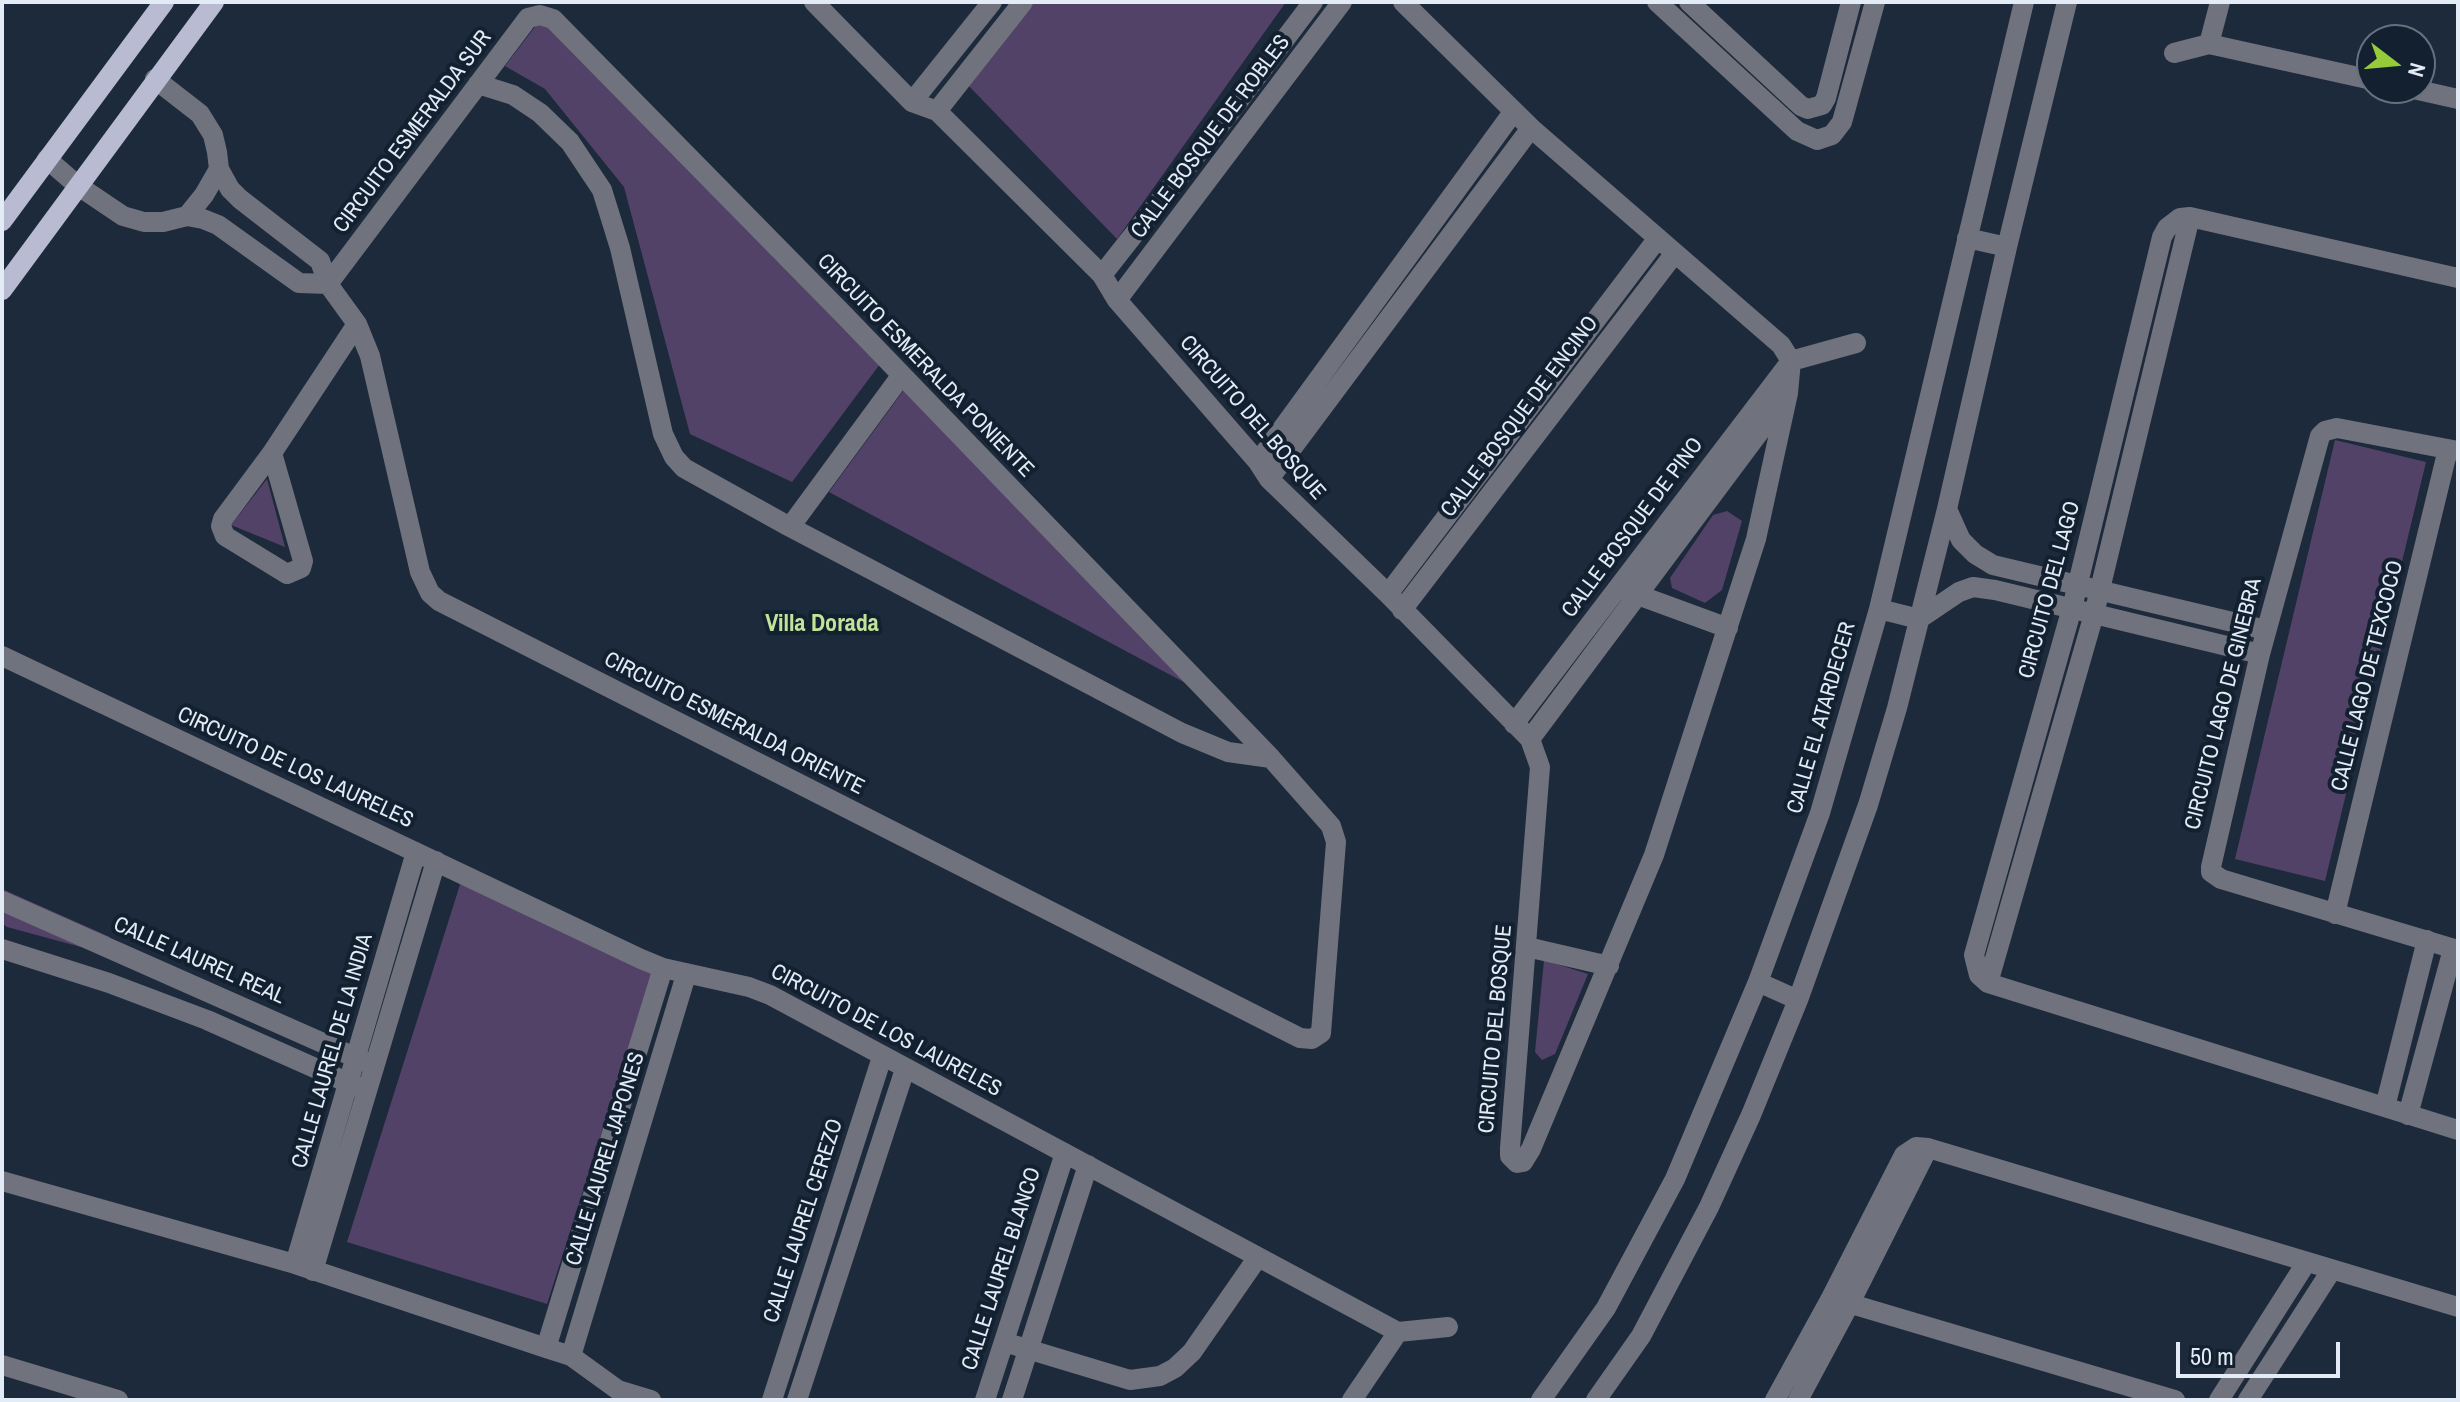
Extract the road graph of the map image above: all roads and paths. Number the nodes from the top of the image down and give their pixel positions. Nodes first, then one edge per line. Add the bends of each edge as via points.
1 (164, 2) edge
2 (214, 2) edge
3 (814, 2) edge
4 (992, 2) edge
5 (1023, 2) edge
6 (1313, 2) edge
7 (1342, 2) edge
8 (1403, 2) edge
9 (1657, 2) edge
10 (1689, 2) edge
11 (1851, 2) edge
12 (1875, 2) edge
13 (2024, 2) edge
14 (2067, 2) edge
15 (2220, 2) edge
16 (540, 15) joint
17 (2209, 44) junction
18 (2174, 53) dead end
19 (2356, 76) edge
20 (155, 79) junction
21 (478, 84) junction
22 (2436, 94) edge
23 (2458, 99) edge
24 (912, 102) junction
25 (1814, 109) junction
26 (937, 111) junction
27 (1514, 111) junction
28 (1230, 112) junction
29 (1247, 128) junction
30 (1531, 128) junction
31 (1824, 138) junction
32 (47, 159) junction
33 (219, 169) junction
34 (77, 185) junction
35 (187, 216) junction
36 (2190, 217) junction
37 (2, 221) edge
38 (1658, 238) junction
39 (1967, 238) junction
40 (2007, 247) junction
41 (1675, 253) junction
42 (1102, 275) junction
43 (2458, 278) edge
44 (328, 284) junction
45 (1388, 284) junction
46 (2, 290) edge
47 (1405, 297) junction
48 (1117, 300) junction
49 (357, 324) junction
50 (1856, 343) dead end
51 (1791, 361) junction
52 (901, 376) junction
53 (1788, 393) junction
54 (1526, 413) junction
55 (1543, 426) junction
56 (2453, 450) edge
57 (272, 453) junction
58 (1264, 471) junction
59 (1947, 509) junction
60 (790, 527) junction
61 (2078, 585) junction
62 (2100, 590) junction
63 (1628, 591) junction
64 (1388, 594) junction
65 (2072, 608) junction
66 (1879, 609) junction
67 (1402, 610) junction
68 (2094, 614) junction
69 (1919, 619) junction
70 (1728, 628) junction
71 (2266, 630) junction
72 (2260, 654) junction
73 (4, 662) edge
74 (1514, 724) junction
75 (1530, 739) junction
76 (1271, 758) junction
77 (1335, 833) joint
78 (416, 852) junction
79 (436, 861) junction
80 (2, 901) edge
81 (2335, 914) junction
82 (2427, 940) junction
83 (1527, 947) junction
84 (2, 949) edge
85 (2455, 949) edge
86 (119, 952) junction
87 (1609, 966) junction
88 (663, 968) junction
89 (686, 975) junction
90 (1758, 982) junction
91 (109, 983) junction
92 (1988, 983) junction
93 (1798, 1000) junction
94 (882, 1057) junction
95 (366, 1062) junction
96 (905, 1069) junction
97 (358, 1087) junction
98 (2385, 1107) junction
99 (2408, 1115) junction
100 (2458, 1130) edge
101 (1065, 1153) junction
102 (605, 1155) junction
103 (629, 1164) junction
104 (1088, 1165) junction
105 (2, 1181) edge
106 (822, 1245) junction
107 (845, 1251) junction
108 (1258, 1257) junction
109 (2306, 1263) junction
110 (304, 1268) junction
111 (2331, 1271) junction
112 (1840, 1301) junction
113 (2458, 1307) edge
114 (1448, 1327) dead end
115 (1398, 1332) junction
116 (1004, 1342) junction
117 (546, 1348) junction
118 (1028, 1350) junction
119 (571, 1356) junction
120 (2, 1365) edge
121 (118, 1400) edge
122 (651, 1400) edge
123 (772, 1400) edge
124 (797, 1400) edge
125 (985, 1400) edge
126 (1012, 1400) edge
127 (1352, 1400) edge
128 (1541, 1400) edge
129 (1596, 1400) edge
130 (1775, 1400) edge
131 (1798, 1400) edge
132 (2175, 1400) edge
133 (2219, 1400) edge
134 (2248, 1400) edge

1 - 32 main road
2 - 20 main road
3 - 24 street, CIRCUITO DEL BOSQUE
4 - 24 street
5 - 26 street
6 - 28 street, CALLE BOSQUE DE ROBLES
7 - 29 street, CALLE BOSQUE DE ROBLES
8 - 27 street
9 - 31 street via 1797,131
10 - 25 street via 1801,106
11 - 25 street via 1826,98
12 - 31 street via 1842,122
13 - 39 street, CALLE EL ATARDECER
14 - 40 street
15 - 17 street
16 - 21 street, CIRCUITO ESMERALDA SUR via 528,18
16 - 52 street, CIRCUITO ESMERALDA PONIENTE via 553,19
17 - 18 street
17 - 19 street
20 - 33 street, CIRCUITO ESMERALDA ORIENTE via 200,114 213,135
20 - 34 main road
21 - 44 street, CIRCUITO ESMERALDA SUR
21 - 60 street via 513,95 540,113 570,142 602,190 663,434 674,457
22 - 23 street
24 - 26 street, CIRCUITO DEL BOSQUE
25 - 31 street
26 - 42 street, CIRCUITO DEL BOSQUE
27 - 30 street
27 - 45 street
28 - 29 street
28 - 42 street, CALLE BOSQUE DE ROBLES
29 - 48 street, CALLE BOSQUE DE ROBLES
30 - 38 street
30 - 47 street
32 - 34 street
32 - 37 main road
33 - 35 street
33 - 44 street, CIRCUITO ESMERALDA ORIENTE via 240,199 320,261
34 - 35 street via 123,216 144,222
34 - 46 main road
35 - 44 street via 218,225 299,283
36 - 43 street
36 - 61 street, CIRCUITO DEL LAGO via 2172,222 2162,237
36 - 62 street, CIRCUITO DEL LAGO
38 - 41 street
38 - 54 street, CALLE BOSQUE DE ENCINO
39 - 40 street
39 - 66 street, CALLE EL ATARDECER
40 - 59 street
41 - 51 street via 1781,345
41 - 55 street, CALLE BOSQUE DE ENCINO
42 - 48 street, CIRCUITO DEL BOSQUE
44 - 49 street, CIRCUITO ESMERALDA ORIENTE
45 - 47 street
45 - 58 street
47 - 58 street
48 - 58 street, CIRCUITO DEL BOSQUE
49 - 57 street
49 - 77 street, CIRCUITO ESMERALDA ORIENTE via 370,356 420,572 439,601 1300,1038 1321,1033
50 - 51 street
51 - 53 street, CIRCUITO DEL BOSQUE
51 - 63 street, CALLE BOSQUE DE PINO
52 - 60 street
52 - 76 street, CIRCUITO ESMERALDA PONIENTE
53 - 63 street, CALLE BOSQUE DE PINO
53 - 70 street, CIRCUITO DEL BOSQUE via 1756,539
54 - 55 street
54 - 64 street, CALLE BOSQUE DE ENCINO
55 - 67 street, CALLE BOSQUE DE ENCINO
56 - 71 street, CIRCUITO LAGO DE GINEBRA via 2337,428 2325,431 2315,445
56 - 81 street, CALLE LAGO DE TEXCOCO
57 - 57 street via 223,519 221,531 287,574 301,568 303,561
58 - 64 street, CIRCUITO DEL BOSQUE
59 - 61 street via 1961,540 1993,565
59 - 69 street
60 - 76 street via 1182,733 1228,752
61 - 62 street
61 - 65 street, CIRCUITO DEL LAGO
62 - 68 street, CIRCUITO DEL LAGO
62 - 71 street
63 - 70 street
63 - 74 street, CALLE BOSQUE DE PINO
63 - 75 street, CALLE BOSQUE DE PINO
64 - 67 street, CIRCUITO DEL BOSQUE
65 - 68 street
65 - 69 street via 1973,587
65 - 92 street, CIRCUITO DEL LAGO via 1975,944 1975,965
66 - 69 street
66 - 90 street, CALLE EL ATARDECER via 1820,813
67 - 74 street, CIRCUITO DEL BOSQUE
68 - 72 street
68 - 92 street, CIRCUITO DEL LAGO
69 - 93 street via 1868,805
70 - 87 street, CIRCUITO DEL BOSQUE via 1654,855
71 - 72 street, CIRCUITO LAGO DE GINEBRA
72 - 81 street, CIRCUITO LAGO DE GINEBRA via 2211,872
73 - 78 street, CIRCUITO DE LOS LAURELES
74 - 75 street, CIRCUITO DEL BOSQUE
75 - 83 street, CIRCUITO DEL BOSQUE via 1540,767
76 - 77 street, CIRCUITO ESMERALDA PONIENTE
78 - 79 street, CIRCUITO DE LOS LAURELES
78 - 95 street, CALLE LAUREL DE LA INDIA
79 - 88 street, CIRCUITO DE LOS LAURELES
79 - 95 street, CALLE LAUREL DE LA INDIA
80 - 86 street, CALLE LAUREL REAL
81 - 82 street, CIRCUITO LAGO DE GINEBRA
82 - 85 street, CIRCUITO LAGO DE GINEBRA
82 - 98 street
83 - 87 street
83 - 87 street, CIRCUITO DEL BOSQUE via 1510,1148 1517,1163 1531,1149
84 - 91 street
85 - 99 street
86 - 91 street
86 - 95 street, CALLE LAUREL REAL
88 - 89 street, CIRCUITO DE LOS LAURELES
88 - 102 street, CALLE LAUREL JAPONES
89 - 94 street, CIRCUITO DE LOS LAURELES via 770,995
89 - 103 street, CALLE LAUREL JAPONES
90 - 93 street
90 - 128 street, CALLE EL ATARDECER via 1675,1179 1606,1308
91 - 97 street
92 - 98 street
93 - 129 street via 1677,1271 1641,1336
94 - 96 street, CIRCUITO DE LOS LAURELES
94 - 106 street, CALLE LAUREL CEREZO
95 - 97 street, CALLE LAUREL DE LA INDIA
96 - 101 street, CIRCUITO DE LOS LAURELES
96 - 107 street
97 - 110 street, CALLE LAUREL DE LA INDIA
98 - 99 street
99 - 100 street
101 - 104 street, CIRCUITO DE LOS LAURELES
101 - 116 street, CALLE LAUREL BLANCO
102 - 103 street
102 - 117 street, CALLE LAUREL JAPONES
103 - 119 street, CALLE LAUREL JAPONES
104 - 108 street, CIRCUITO DE LOS LAURELES
104 - 118 street
105 - 110 street
106 - 107 street
106 - 123 street, CALLE LAUREL CEREZO
107 - 124 street
108 - 115 street, CIRCUITO DE LOS LAURELES
108 - 118 street via 1192,1352 1160,1376 1130,1380
109 - 111 street
109 - 112 street via 1928,1148 1910,1148
109 - 133 street
110 - 117 street
111 - 113 street
111 - 134 street
112 - 130 street
112 - 131 street
112 - 132 street
114 - 115 street
115 - 127 street
116 - 118 street
116 - 125 street, CALLE LAUREL BLANCO
117 - 119 street
118 - 126 street
119 - 122 street via 618,1390
120 - 121 street

